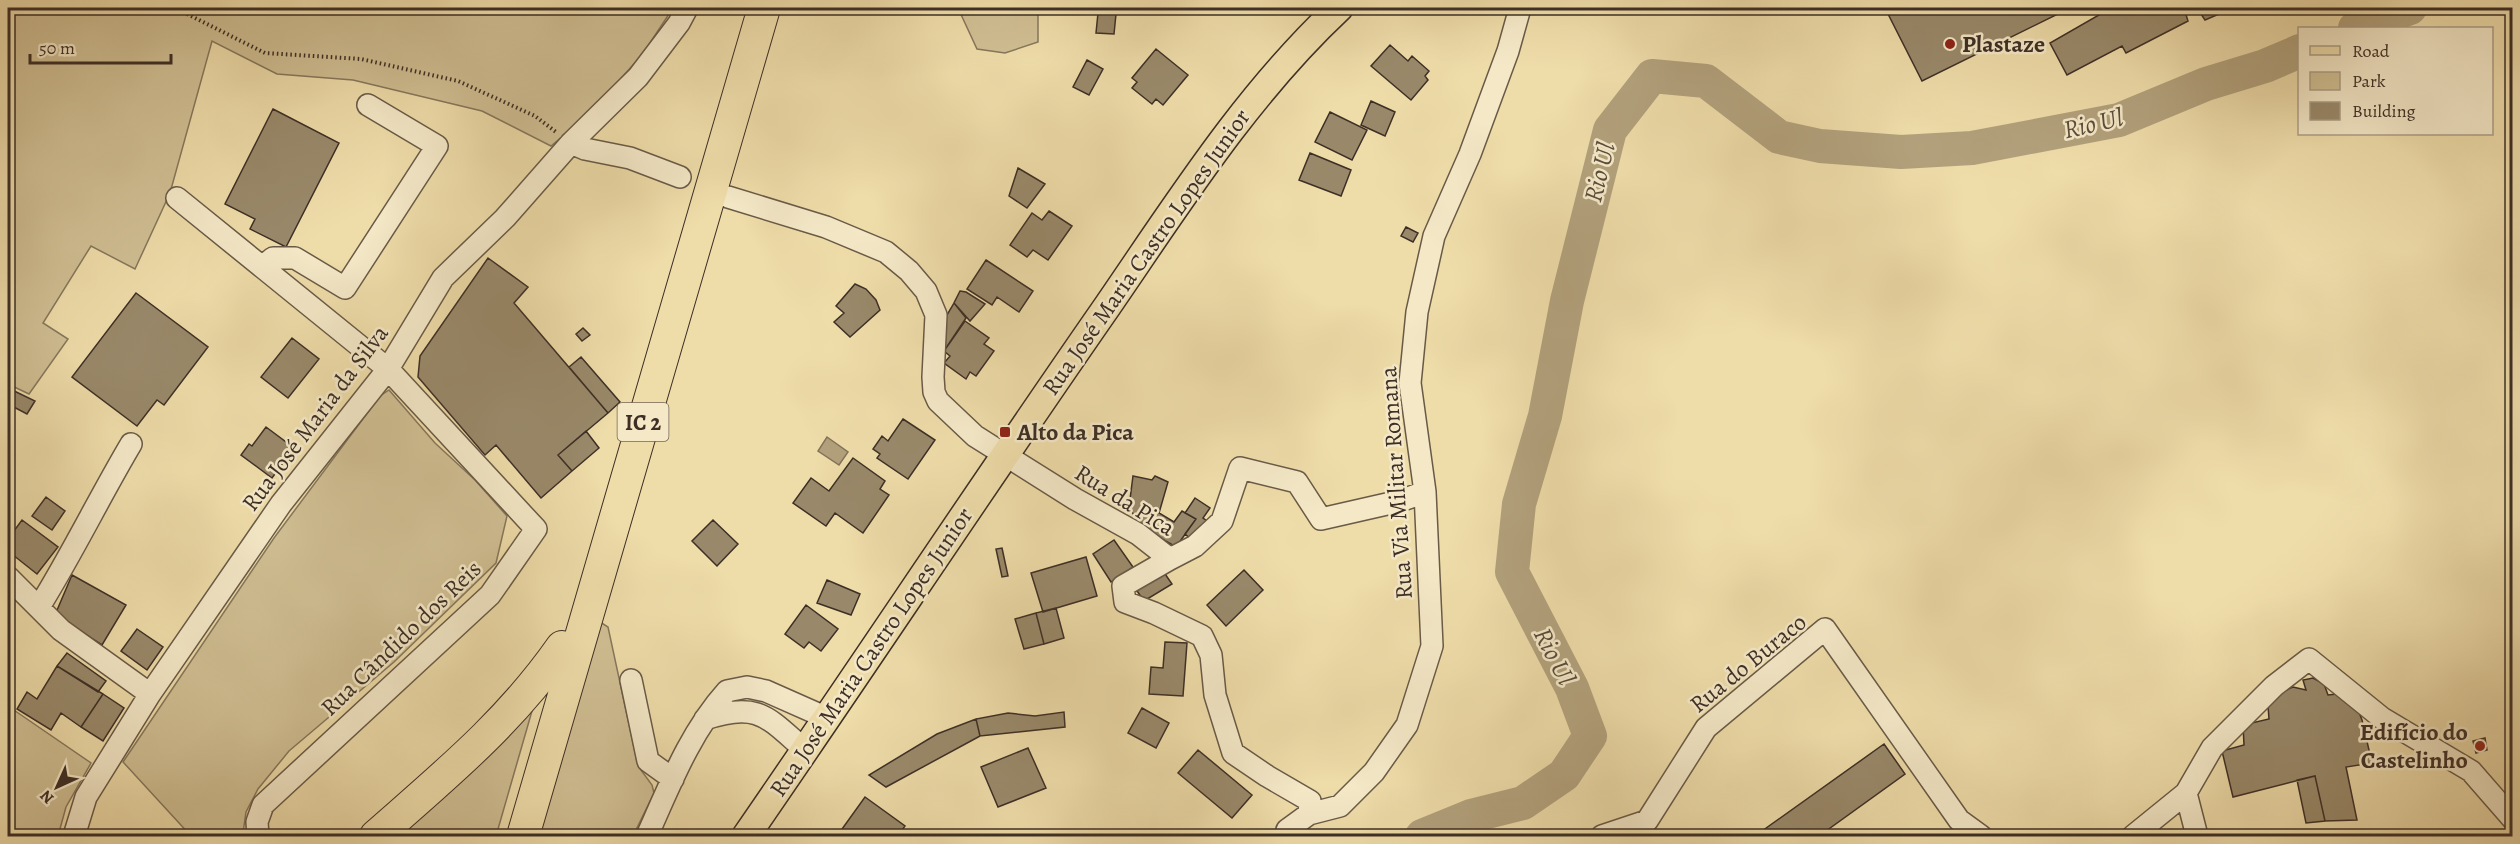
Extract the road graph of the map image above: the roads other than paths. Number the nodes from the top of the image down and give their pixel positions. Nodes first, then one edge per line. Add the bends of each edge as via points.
1 (687, 8) edge
2 (748, 8) edge
3 (764, 8) edge
4 (1339, 8) edge
5 (1520, 8) edge
6 (368, 105) dead end
7 (571, 143) junction
8 (680, 177) dead end
9 (728, 197) dead end
10 (177, 198) dead end
11 (262, 267) junction
12 (388, 369) junction
13 (131, 444) dead end
14 (1004, 455) junction
15 (1425, 492) junction
16 (1170, 559) junction
17 (8, 577) edge
18 (39, 607) junction
19 (562, 647) junction
20 (631, 681) dead end
21 (150, 694) junction
22 (827, 718) junction
23 (705, 719) junction
24 (805, 750) junction
25 (673, 779) junction
26 (2186, 793) junction
27 (1309, 814) junction
28 (2512, 818) edge
29 (74, 837) edge
30 (258, 837) edge
31 (376, 837) edge
32 (507, 837) edge
33 (523, 837) edge
34 (647, 837) edge
35 (746, 837) edge
36 (1286, 837) edge
37 (1602, 837) edge
38 (1981, 837) edge
39 (2133, 837) edge
40 (2197, 837) edge

1 - 7 street, Rua José Maria da Silva via 638,77
2 - 19 highway, IC 2
3 - 33 highway, IC 2
4 - 14 main road, Rua José Maria Castro Lopes Junior via 1273,75 1224,136
5 - 15 street, Rua Via Militar Romana via 1470,154 1434,236 1417,312 1410,383
6 - 11 street via 437,146 357,270 345,288 295,258 273,258
7 - 8 street via 630,158
7 - 12 street, Rua José Maria da Silva via 505,218 443,278
9 - 14 street, Rua da Pica via 826,227 886,252 909,271 926,291 936,315 933,377 938,401 975,436
10 - 11 street
11 - 12 street
12 - 21 street, Rua José Maria da Silva via 281,504
12 - 30 street, Rua Cândido dos Reis via 536,529 490,595 263,805 257,822
13 - 18 street
14 - 16 street, Rua da Pica via 1138,534
14 - 22 main road, Rua José Maria Castro Lopes Junior
15 - 16 street via 1321,519 1297,483 1239,468 1222,521 1195,546
15 - 27 street, Rua Via Militar Romana via 1432,646 1407,725 1374,772 1340,806
16 - 27 street, Rua da Pica via 1123,586 1125,602 1202,636 1211,655 1215,695 1233,753 1310,801
17 - 18 street
18 - 21 street via 61,630
19 - 31 highway via 504,721
19 - 32 highway, IC 2
20 - 25 street via 648,761
21 - 29 street, Rua José Maria da Silva via 86,797
22 - 23 street via 766,691 747,687 727,691
22 - 24 main road, Rua José Maria Castro Lopes Junior
23 - 24 street via 726,712 754,711
23 - 25 street
24 - 35 main road, Rua José Maria Castro Lopes Junior
25 - 34 street
26 - 28 street via 2212,748 2274,686 2309,659 2382,718 2471,771
26 - 39 street
26 - 40 street
27 - 36 street, Rua Via Militar Romana via 1287,830
37 - 38 street, Rua do Buraco via 1647,821 1706,728 1825,628 1959,820

